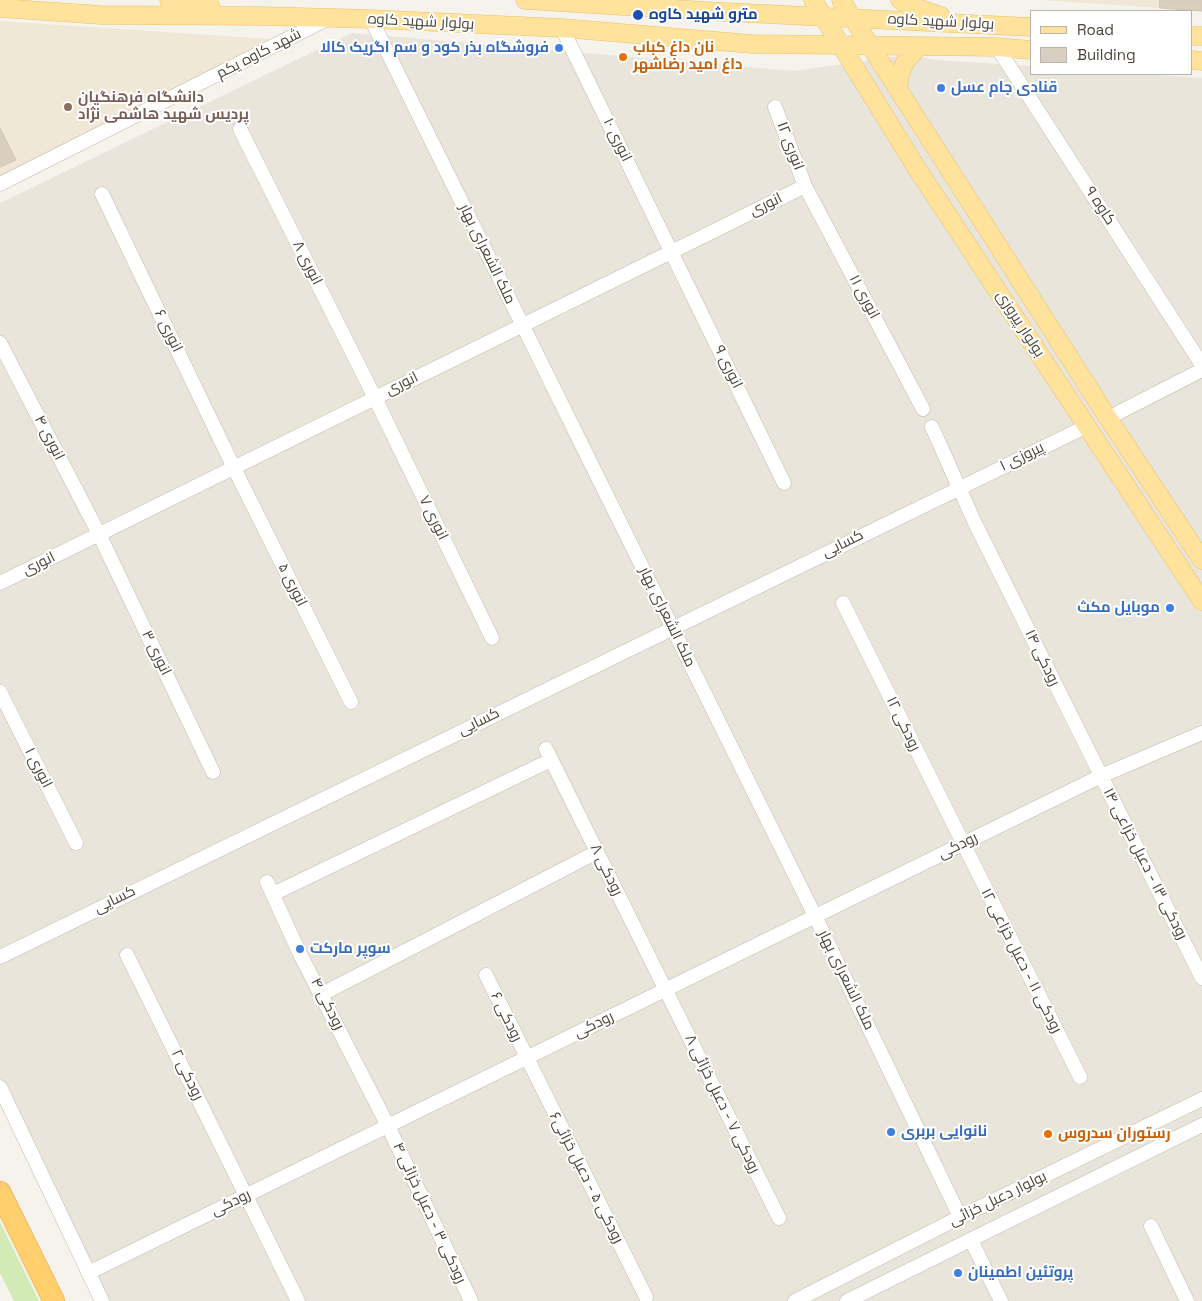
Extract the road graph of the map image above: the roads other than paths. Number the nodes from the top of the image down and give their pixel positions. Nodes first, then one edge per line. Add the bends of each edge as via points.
1 (169, 0) edge
2 (525, 0) edge
3 (758, 0) edge
4 (813, 0) edge
5 (841, 0) edge
6 (900, 0) edge
7 (0, 8) edge
8 (737, 12) junction
9 (261, 16) junction
10 (823, 16) junction
11 (330, 18) junction
12 (852, 18) junction
13 (371, 19) junction
14 (960, 23) junction
15 (1030, 27) edge
16 (562, 28) junction
17 (842, 45) junction
18 (870, 46) junction
19 (920, 46) junction
20 (997, 47) junction
21 (1030, 50) edge
22 (898, 89) junction
23 (775, 107) dead end
24 (240, 128) dead end
25 (0, 184) edge
26 (805, 186) junction
27 (102, 194) dead end
28 (671, 252) junction
29 (522, 326) junction
30 (0, 342) edge
31 (1202, 365) edge
32 (1202, 370) edge
33 (375, 398) junction
34 (923, 409) dead end
35 (1108, 418) junction
36 (1087, 426) junction
37 (932, 427) dead end
38 (234, 468) junction
39 (784, 483) dead end
40 (958, 488) junction
41 (99, 534) junction
42 (1202, 560) edge
43 (0, 583) edge
44 (1202, 601) edge
45 (843, 603) dead end
46 (673, 628) junction
47 (492, 638) dead end
48 (0, 692) edge
49 (351, 702) dead end
50 (1202, 732) edge
51 (213, 772) dead end
52 (1101, 776) junction
53 (76, 843) dead end
54 (963, 844) junction
55 (597, 852) junction
56 (270, 888) joint
57 (815, 916) junction
58 (127, 955) dead end
59 (0, 957) edge
60 (486, 975) dead end
61 (1202, 978) edge
62 (665, 990) junction
63 (322, 994) junction
64 (527, 1058) junction
65 (1080, 1078) dead end
66 (0, 1087) edge
67 (1202, 1099) edge
68 (1202, 1125) edge
69 (388, 1126) junction
70 (0, 1192) edge
71 (246, 1195) junction
72 (960, 1217) junction
73 (779, 1218) dead end
74 (1151, 1226) dead end
75 (972, 1240) junction
76 (88, 1273) junction
77 (646, 1297) dead end
78 (54, 1301) edge
79 (102, 1301) edge
80 (298, 1301) edge
81 (471, 1301) edge
82 (795, 1301) edge
83 (847, 1301) edge
84 (1001, 1301) edge
85 (1187, 1301) edge

1 - 9 main road
2 - 8 main road
3 - 8 main road
4 - 10 main road
5 - 12 main road
6 - 14 main road
7 - 9 main road, بولوار شهید کاوه via 101,15
8 - 10 main road
9 - 11 main road, بولوار شهید کاوه
10 - 12 main road, بولوار شهید کاوه
10 - 17 main road, بولوار پیروزی
11 - 13 main road, بولوار شهید کاوه
11 - 25 street, شهد کاوه یکم
12 - 14 main road, بولوار شهید کاوه
12 - 18 main road, بولوار پیروزی
13 - 16 main road, بولوار شهید کاوه
13 - 29 street, ملک الشعرای بهار
14 - 15 main road, بولوار شهید کاوه
16 - 17 main road, بولوار شهید کاوه via 752,44
16 - 28 street, انوری ۱۰
17 - 18 main road, بولوار شهید کاوه
17 - 36 main road, بولوار پیروزی via 916,167
18 - 19 main road, بولوار شهید کاوه
18 - 22 main road, بولوار پیروزی
19 - 20 main road, بولوار شهید کاوه
19 - 22 main road via 903,64
20 - 21 main road, بولوار شهید کاوه
20 - 31 street, کاوه ۹
22 - 35 main road, بولوار پیروزی
23 - 26 street, انوری ۱۲
24 - 33 street, انوری ۸
26 - 28 street, انوری
26 - 34 street, انوری ۱۱
27 - 38 street, انوری ۶
28 - 29 street, انوری
28 - 39 street, انوری ۹
29 - 33 street, انوری
29 - 46 street, ملک الشعرای بهار
30 - 41 street, انوری ۴
32 - 35 street
33 - 38 street, انوری
33 - 47 street, انوری ۷
35 - 42 main road, بولوار پیروزی
36 - 40 street, پیروزی ۱
36 - 44 main road, بولوار پیروزی
37 - 40 street, رودکی ۱۴
38 - 41 street, انوری
38 - 49 street, انوری ۵
40 - 46 street, کسایی
40 - 52 street, رودکی ۱۴
41 - 43 street, انوری
41 - 51 street, انوری ۳
45 - 54 street, رودکی ۱۲
46 - 57 street, ملک الشعرای بهار
46 - 59 street, کسایی
48 - 53 street, انوری ۱
50 - 52 street, رودکی
52 - 54 street, رودکی
52 - 61 street, رودکی ۱۳ - دعبل خزاعی ۱۴
54 - 57 street, رودکی
54 - 65 street, رودکی ۱۱ - دعبل خزاعی ۱۲
55 - 56 street, رودکی ۸ via 548,754
55 - 62 street, رودکی ۸
55 - 63 street
56 - 63 street, رودکی ۴
57 - 62 street, رودکی
57 - 72 street, ملک الشعرای بهار
58 - 71 street, رودکی ۲
60 - 64 street, رودکی ۶
62 - 64 street, رودکی
62 - 73 street, رودکی ۷ - دعبل خزائی ۸
63 - 69 street, رودکی ۴
64 - 69 street, رودکی
64 - 77 street, رودکی ۵ - دعبل خزائی۶
66 - 76 street
67 - 72 street, بولوار دعبل خزائی
68 - 75 street, بولوار دعبل خزائی
69 - 71 street, رودکی
69 - 81 street, رودکی ۳ - دعبل خزائی ۴
70 - 78 highway
71 - 76 street, رودکی
71 - 80 street, رودکی ۲
72 - 82 street, بولوار دعبل خزائی
74 - 85 street
75 - 83 street, بولوار دعبل خزائی
75 - 84 street
76 - 79 street

